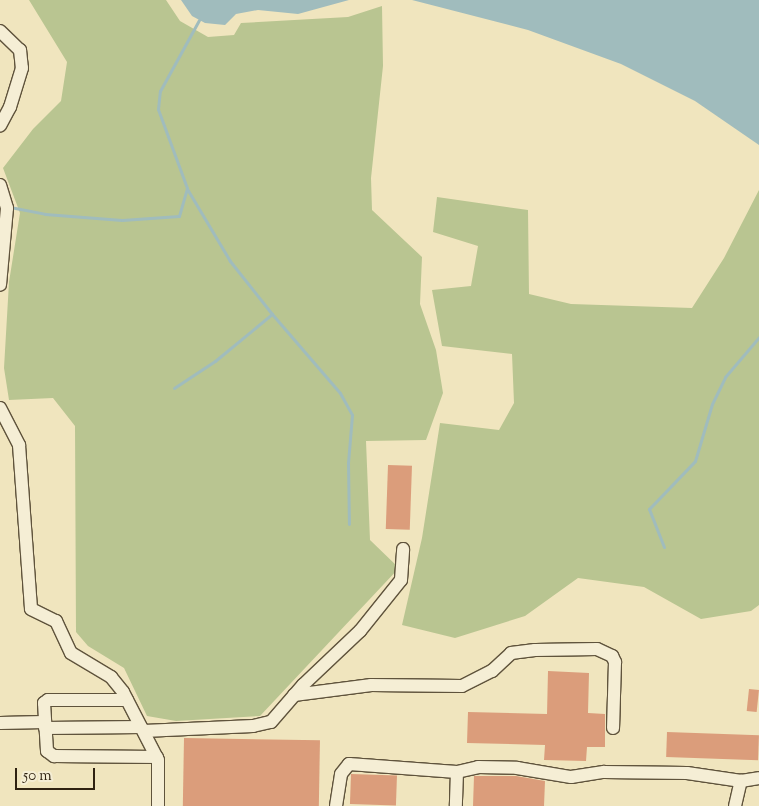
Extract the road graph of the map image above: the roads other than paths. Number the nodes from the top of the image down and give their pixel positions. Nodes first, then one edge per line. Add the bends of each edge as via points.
1 (0, 31) edge
2 (0, 126) edge
3 (0, 185) edge
4 (0, 285) edge
5 (0, 408) edge
6 (403, 549) dead end
7 (294, 695) junction
8 (127, 700) junction
9 (0, 723) edge
10 (45, 725) junction
11 (613, 728) dead end
12 (142, 729) junction
13 (157, 757) junction
14 (457, 772) junction
15 (759, 778) edge
16 (741, 781) junction
17 (158, 806) edge
18 (336, 806) edge
19 (456, 806) edge
20 (735, 806) edge

1 - 2 street via 20,50 22,68 10,107
3 - 4 street via 7,208
5 - 8 street via 19,445 31,609 56,622 72,653 111,677
6 - 7 street via 401,580 360,631
7 - 11 street via 370,685 462,686 492,671 511,654 535,650 597,649 612,656 615,662
7 - 12 street via 271,722 253,726
8 - 10 street via 48,700 44,703
8 - 12 street
9 - 10 street
10 - 12 street
10 - 13 street via 48,751 54,756
12 - 13 street
13 - 17 street
14 - 16 street via 478,767 517,768 572,776 604,772 678,773
14 - 18 street via 411,766 349,764 341,774
14 - 19 street
15 - 16 street
16 - 20 street

